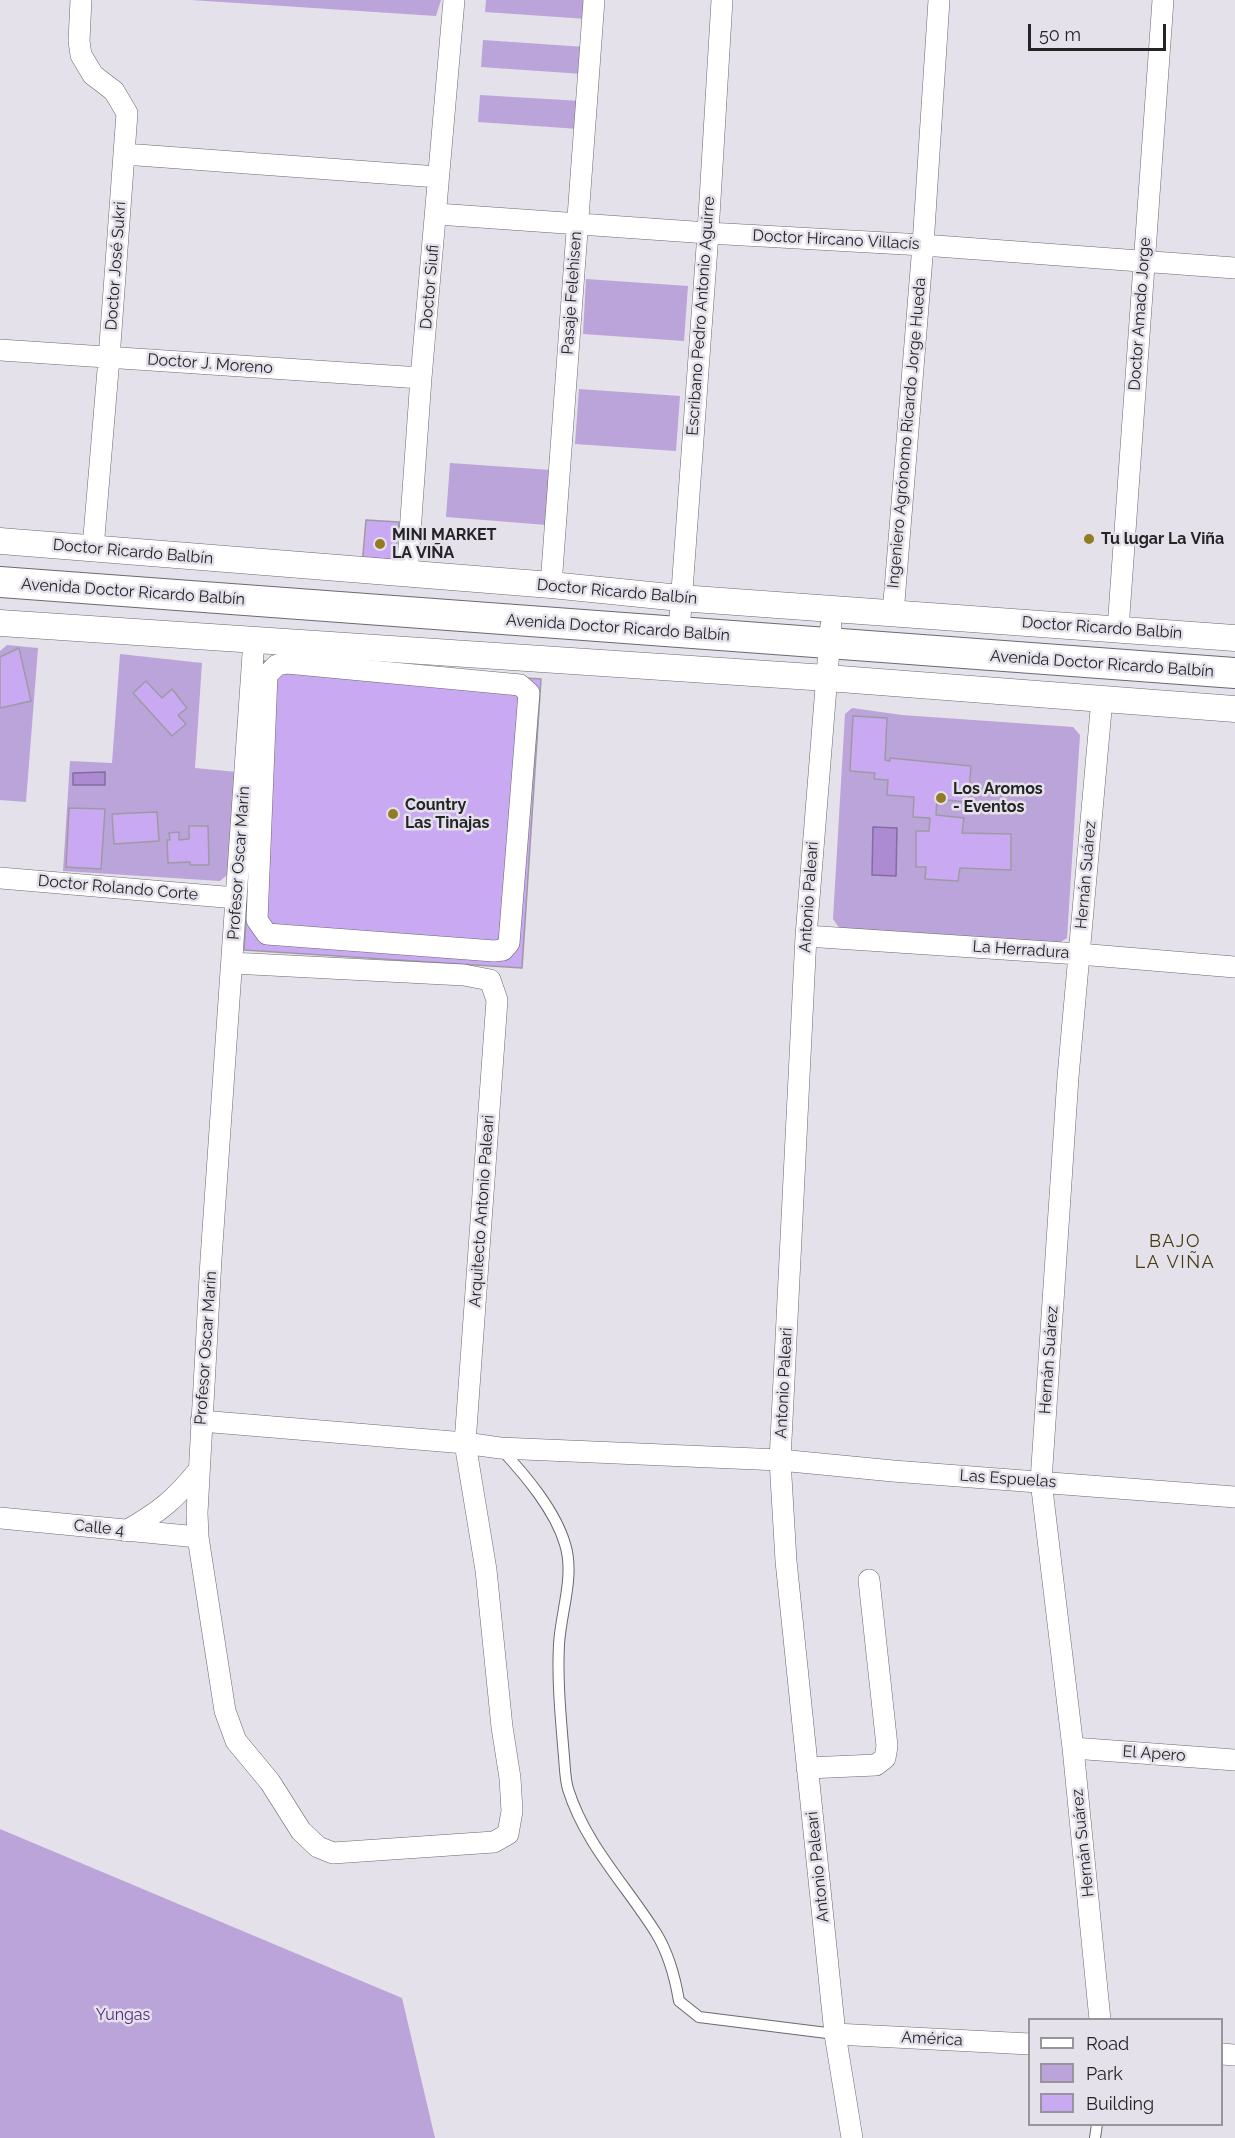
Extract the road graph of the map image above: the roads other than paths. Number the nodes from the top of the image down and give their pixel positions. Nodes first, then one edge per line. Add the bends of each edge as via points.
1 (81, 0) edge
2 (454, 0) edge
3 (594, 0) edge
4 (722, 0) edge
5 (939, 0) edge
6 (1163, 0) edge
7 (124, 154) junction
8 (438, 177) junction
9 (437, 214) junction
10 (577, 224) junction
11 (708, 233) junction
12 (923, 245) junction
13 (1144, 262) junction
14 (1235, 268) edge
15 (0, 350) edge
16 (109, 358) junction
17 (421, 378) junction
18 (0, 542) edge
19 (93, 548) junction
20 (0, 566) edge
21 (407, 575) junction
22 (0, 582) edge
23 (551, 585) junction
24 (679, 614) junction
25 (893, 614) junction
26 (0, 623) edge
27 (1118, 629) junction
28 (831, 634) junction
29 (1235, 638) edge
30 (254, 639) junction
31 (1235, 655) edge
32 (402, 662) junction
33 (1235, 673) edge
34 (827, 678) junction
35 (1102, 699) junction
36 (1235, 709) edge
37 (0, 878) edge
38 (236, 898) junction
39 (806, 936) junction
40 (1079, 954) junction
41 (232, 963) junction
42 (1235, 967) edge
43 (201, 1420) junction
44 (465, 1443) junction
45 (500, 1448) junction
46 (780, 1460) junction
47 (199, 1470) junction
48 (1041, 1481) junction
49 (1235, 1497) edge
50 (0, 1518) edge
51 (126, 1531) junction
52 (198, 1538) junction
53 (869, 1580) dead end
54 (1073, 1748) junction
55 (1235, 1760) edge
56 (807, 1768) junction
57 (494, 1842) joint
58 (1101, 2018) edge
59 (835, 2034) junction
60 (1028, 2044) edge
61 (852, 2138) edge

1 - 7 street, Doctor José Sukri via 81,55 93,75 114,91 127,113
2 - 8 street, Doctor Siufi
3 - 10 street, Pasaje Felehisen
4 - 11 street, Escribano Pedro Antonio Aguirre
5 - 12 street, Ingeniero Agrónomo Ricardo Jorge Hueda
6 - 13 street, Doctor Amado Jorge
7 - 8 street
7 - 16 street, Doctor José Sukri
8 - 9 street, Doctor Siufi
9 - 10 street, Doctor Hircano Villacís
9 - 17 street, Doctor Siufi
10 - 11 street, Doctor Hircano Villacís
10 - 23 street, Pasaje Felehisen
11 - 12 street, Doctor Hircano Villacís
11 - 24 street, Escribano Pedro Antonio Aguirre
12 - 13 street, Doctor Hircano Villacís
12 - 25 street, Ingeniero Agrónomo Ricardo Jorge Hueda
13 - 14 street, Doctor Hircano Villacís
13 - 27 street, Doctor Amado Jorge
15 - 16 street, Doctor J. Moreno
16 - 17 street, Doctor J. Moreno
16 - 19 street, Doctor José Sukri
17 - 21 street, Doctor Siufi
18 - 19 street, Doctor Ricardo Balbín
19 - 21 street, Doctor Ricardo Balbín
20 - 24 main road, Avenida Doctor Ricardo Balbín
21 - 23 street, Doctor Ricardo Balbín
22 - 24 main road, Avenida Doctor Ricardo Balbín
23 - 24 street, Doctor Ricardo Balbín
24 - 25 street, Doctor Ricardo Balbín
24 - 28 main road, Avenida Doctor Ricardo Balbín
25 - 27 street, Doctor Ricardo Balbín
26 - 30 street
27 - 29 street, Doctor Ricardo Balbín
28 - 31 main road, Avenida Doctor Ricardo Balbín
28 - 33 main road, Avenida Doctor Ricardo Balbín
28 - 34 street, Antonio Paleari
30 - 32 street
30 - 38 street, Profesor Oscar Marín
32 - 32 street via 287,663 277,665 267,675 257,920 267,934 503,950 510,943 530,693 520,685
32 - 34 street
34 - 35 street
34 - 39 street, Antonio Paleari
35 - 36 street
35 - 40 street, Hernán Suárez
37 - 38 street, Doctor Rolando Corte
38 - 41 street, Profesor Oscar Marín
39 - 40 street, La Herradura
39 - 46 street, Antonio Paleari
40 - 42 street, La Herradura
40 - 48 street, Hernán Suárez
41 - 43 street, Profesor Oscar Marín
41 - 44 street, Arquitecto Antonio Paleari via 465,975 490,980 497,1000
43 - 44 street, Las Espuelas
43 - 47 street, Profesor Oscar Marín
44 - 45 street, Las Espuelas
44 - 57 street, Arquitecto Antonio Paleari via 486,1570 510,1778 512,1811 508,1834
45 - 46 street, Las Espuelas
45 - 59 lane via 525,1475 566,1547 568,1568 559,1643 568,1788 584,1827 607,1865 657,1934 674,1973 679,2001 699,2017
46 - 48 street, Las Espuelas
46 - 56 street, Antonio Paleari
47 - 51 street via 156,1514
47 - 52 street, Profesor Oscar Marín
48 - 49 street, Las Espuelas
48 - 54 street, Hernán Suárez
50 - 51 street, Calle 4
51 - 52 street, Calle 4
52 - 57 street, Profesor Oscar Marín via 225,1711 236,1741 270,1782 302,1831 318,1847 333,1853
53 - 56 street via 887,1746 885,1758 876,1766
54 - 55 street, El Apero
54 - 58 street, Hernán Suárez
56 - 59 street, Antonio Paleari
59 - 60 street, América
59 - 61 street, Antonio Paleari

